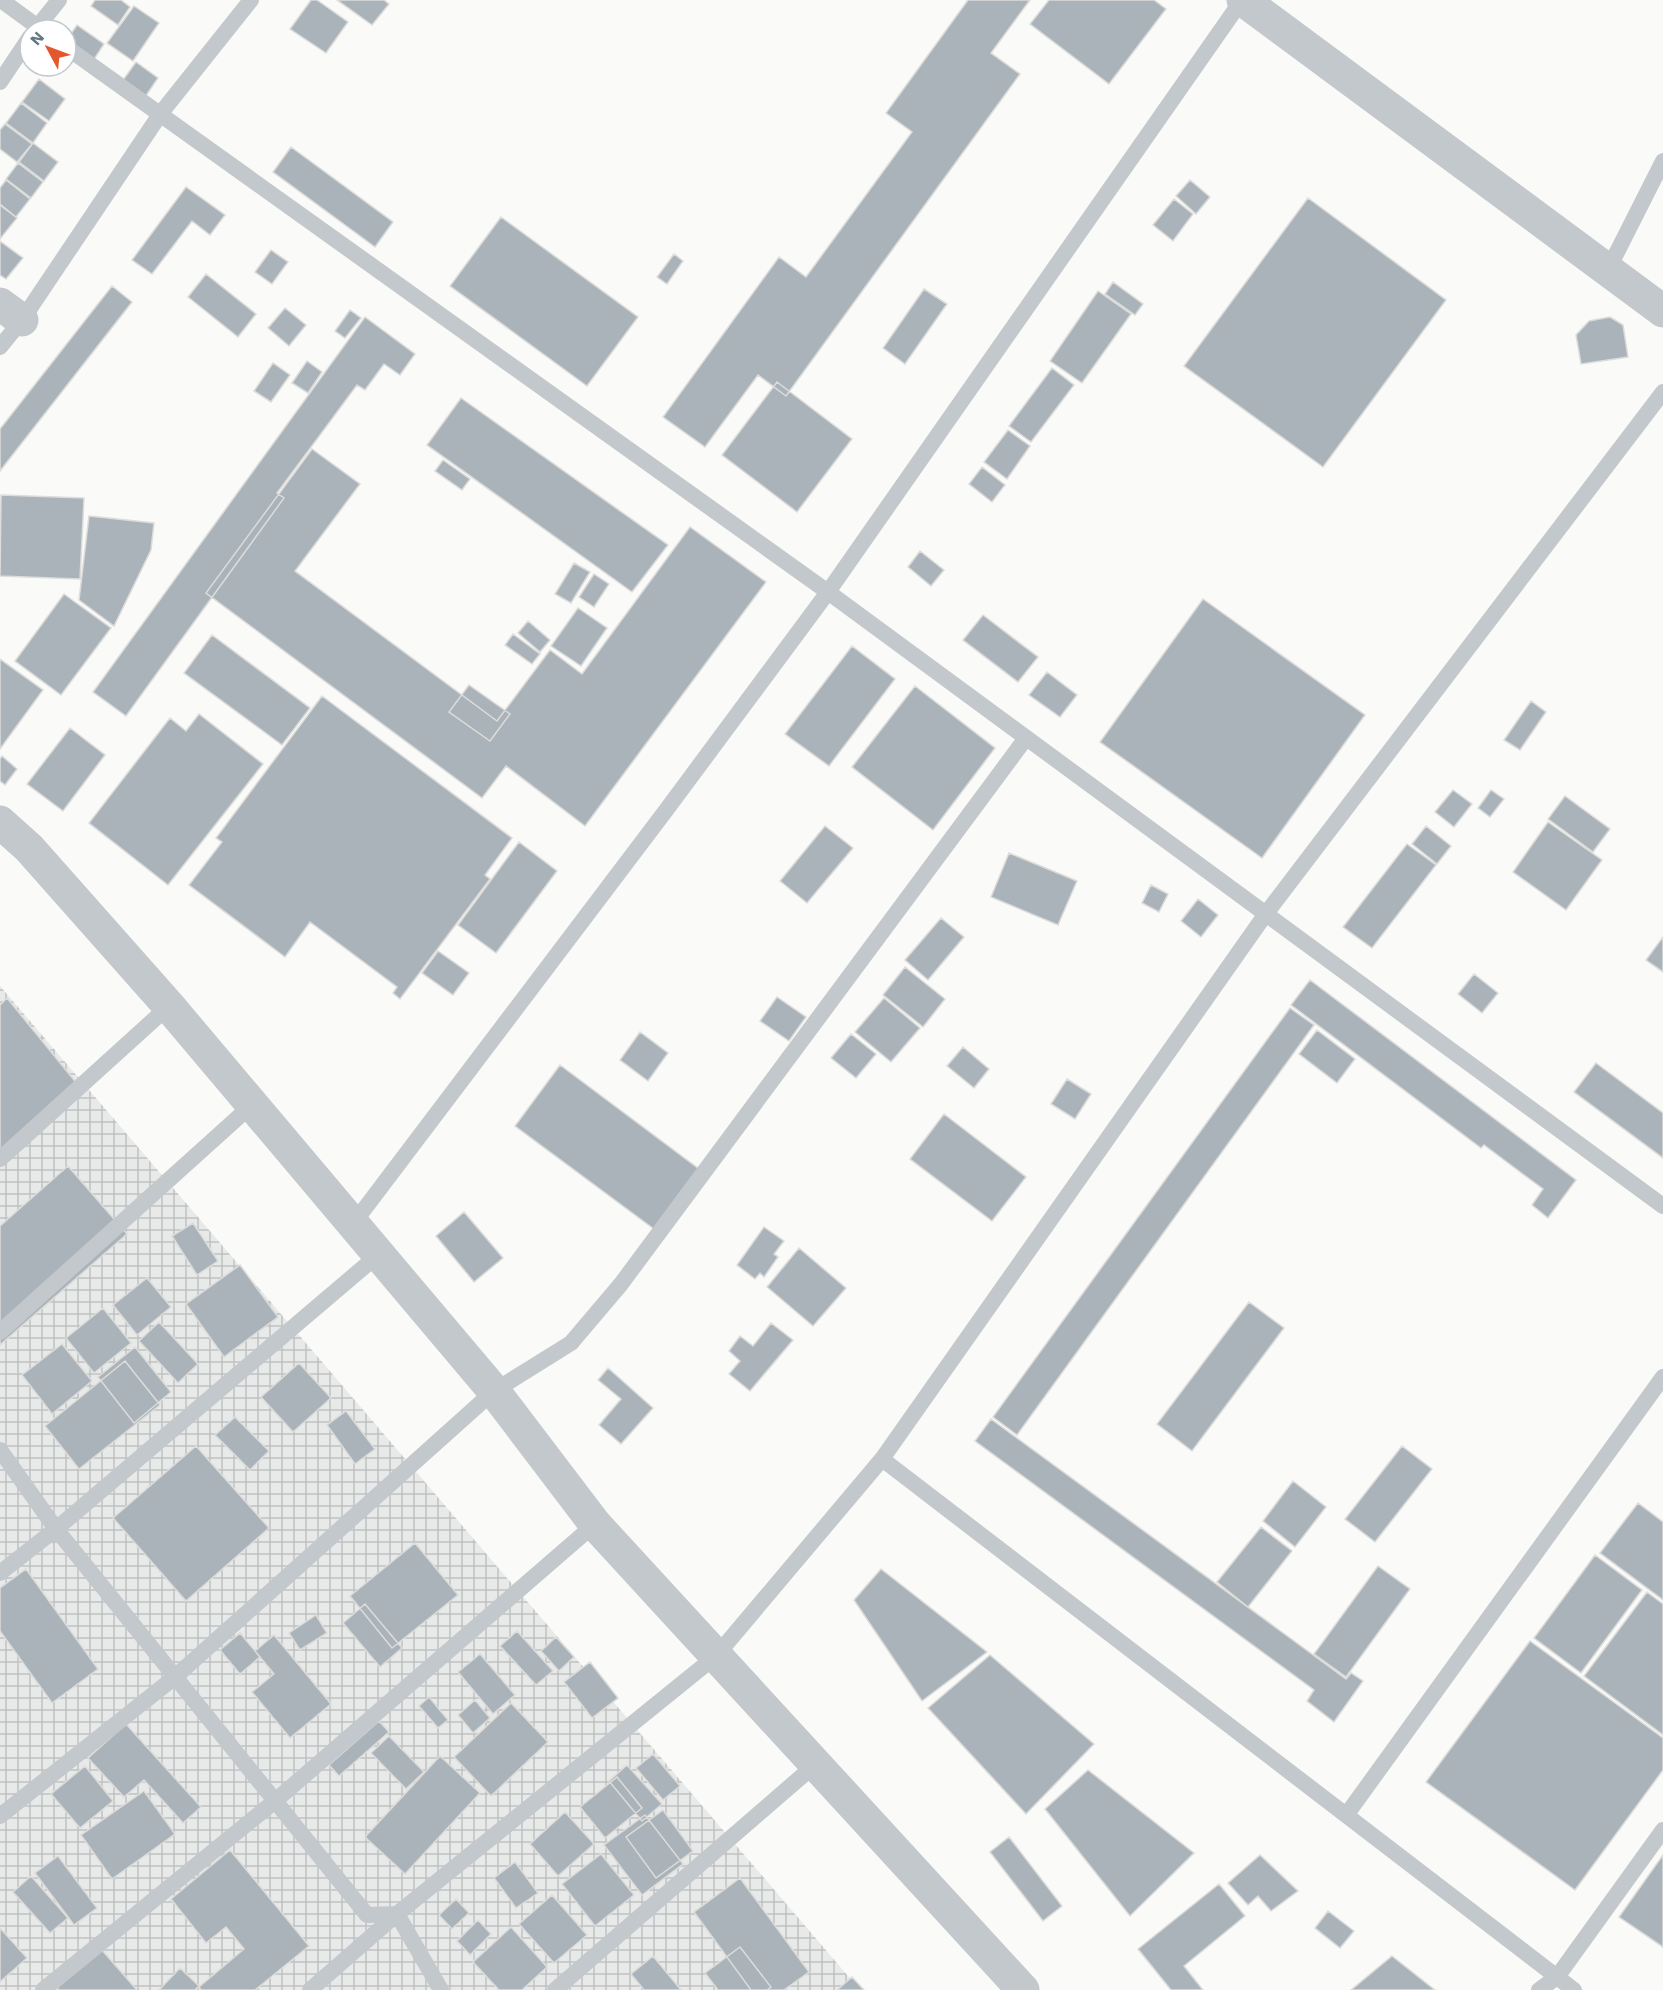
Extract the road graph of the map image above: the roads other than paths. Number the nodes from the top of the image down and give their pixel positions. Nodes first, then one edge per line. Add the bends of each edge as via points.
1 (0, 0) edge
2 (59, 0) edge
3 (251, 0) edge
4 (1243, 0) edge
5 (21, 18) edge
6 (46, 18) edge
7 (78, 55) edge
8 (18, 56) edge
9 (0, 82) edge
10 (161, 113) junction
11 (1663, 161) edge
12 (1608, 270) junction
13 (1663, 311) edge
14 (11, 312) edge
15 (0, 347) edge
16 (1663, 392) edge
17 (828, 592) junction
18 (1026, 738) junction
19 (0, 822) edge
20 (1265, 915) junction
21 (169, 1006) junction
22 (253, 1104) junction
23 (0, 1159) edge
24 (1663, 1206) edge
25 (353, 1224) junction
26 (378, 1255) junction
27 (0, 1332) edge
28 (1663, 1377) edge
29 (494, 1391) junction
30 (0, 1450) edge
31 (882, 1459) junction
32 (595, 1524) junction
33 (56, 1529) junction
34 (0, 1573) edge
35 (716, 1656) junction
36 (175, 1677) junction
37 (816, 1764) junction
38 (275, 1801) junction
39 (1347, 1814) junction
40 (0, 1816) edge
41 (1663, 1830) edge
42 (397, 1914) junction
43 (1557, 1977) junction
44 (1015, 1988) edge
45 (43, 1990) edge
46 (310, 1990) edge
47 (441, 1990) edge
48 (555, 1990) edge
49 (1539, 1990) edge
50 (1574, 1990) edge

1 - 5 lane
2 - 6 lane
3 - 10 lane
4 - 12 street
4 - 17 lane
7 - 10 lane
8 - 9 lane
10 - 14 lane
10 - 17 lane
11 - 12 lane
12 - 13 street
14 - 15 lane
16 - 20 lane
17 - 18 lane
17 - 25 lane
18 - 20 lane
18 - 29 lane via 621,1284 571,1343
19 - 21 street via 29,848
20 - 24 lane
20 - 31 lane
21 - 22 street
21 - 23 lane
22 - 25 street
22 - 27 lane
25 - 26 street
26 - 29 street
26 - 33 lane
28 - 39 lane
29 - 32 street
29 - 36 lane
30 - 33 lane
31 - 35 lane
31 - 39 lane
32 - 35 street
32 - 38 lane
33 - 34 lane
33 - 36 lane
35 - 37 street
35 - 42 lane
36 - 38 lane
36 - 40 lane
37 - 44 street
37 - 48 lane
38 - 42 lane via 367,1915
38 - 45 lane
39 - 43 lane
41 - 43 lane
42 - 46 lane
42 - 47 lane
43 - 49 lane
43 - 50 lane

